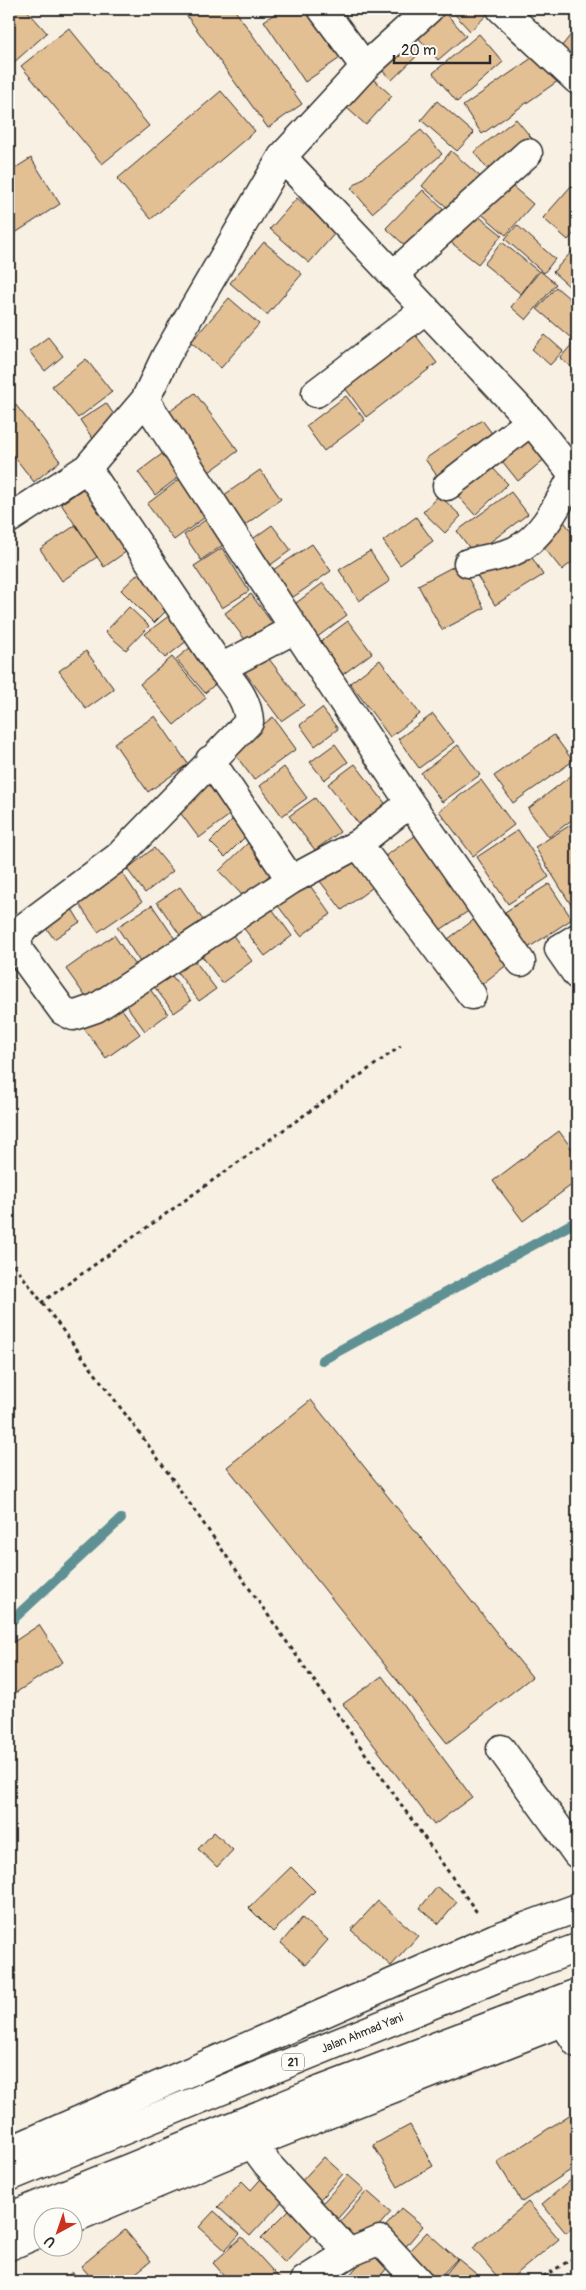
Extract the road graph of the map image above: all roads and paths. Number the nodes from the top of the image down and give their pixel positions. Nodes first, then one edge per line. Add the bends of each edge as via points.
1 (322, 9) edge
2 (429, 9) edge
3 (501, 9) edge
4 (365, 67) junction
5 (577, 80) edge
6 (528, 153) dead end
7 (282, 157) junction
8 (393, 275) junction
9 (426, 309) junction
10 (316, 393) dead end
11 (145, 400) junction
12 (531, 421) junction
13 (87, 468) junction
14 (575, 478) edge
15 (447, 486) dead end
16 (9, 519) edge
17 (468, 563) dead end
18 (295, 629) junction
19 (221, 668) junction
20 (210, 760) junction
21 (410, 803) junction
22 (358, 844) junction
23 (291, 880) junction
24 (577, 938) edge
25 (521, 962) dead end
26 (577, 975) edge
27 (472, 995) dead end
28 (401, 1046) dead end
29 (9, 1258) edge
30 (41, 1303) junction
31 (501, 1749) dead end
32 (577, 1854) edge
33 (577, 1908) edge
34 (495, 1938) junction
35 (577, 1948) edge
36 (577, 1993) edge
37 (572, 2027) edge
38 (325, 2102) junction
39 (252, 2144) junction
40 (9, 2151) edge
41 (9, 2177) edge
42 (82, 2215) edge
43 (9, 2217) edge
44 (32, 2236) edge
45 (9, 2246) edge
46 (349, 2253) junction
47 (577, 2256) edge
48 (304, 2281) edge
49 (418, 2281) edge
50 (536, 2281) edge

1 - 4 main road
2 - 4 main road
3 - 5 main road
4 - 7 main road
6 - 8 main road
7 - 8 main road
7 - 11 main road via 166,356
8 - 9 main road
9 - 10 main road
9 - 12 main road
11 - 13 main road
11 - 18 main road
12 - 14 main road
12 - 15 main road
13 - 16 main road
13 - 19 main road
14 - 17 main road via 532,538 514,551
18 - 19 main road
18 - 21 main road
19 - 20 main road via 243,696 249,708 249,722
20 - 23 main road
20 - 23 main road via 118,857 26,926 17,937 19,951 63,1011 73,1016 96,1008
21 - 22 main road
21 - 25 main road
22 - 23 main road
22 - 27 main road
24 - 26 main road via 559,949
28 - 30 path
29 - 30 path
30 - 34 path via 152,1450
31 - 32 main road
33 - 34 main road
34 - 40 main road
35 - 41 main road, Jalan Ahmad Yani / 21
36 - 38 main road
37 - 38 main road
38 - 39 main road
38 - 43 main road
39 - 42 main road
39 - 46 main road
44 - 45 main road
46 - 48 main road
46 - 49 main road via 380,2240
47 - 50 path

